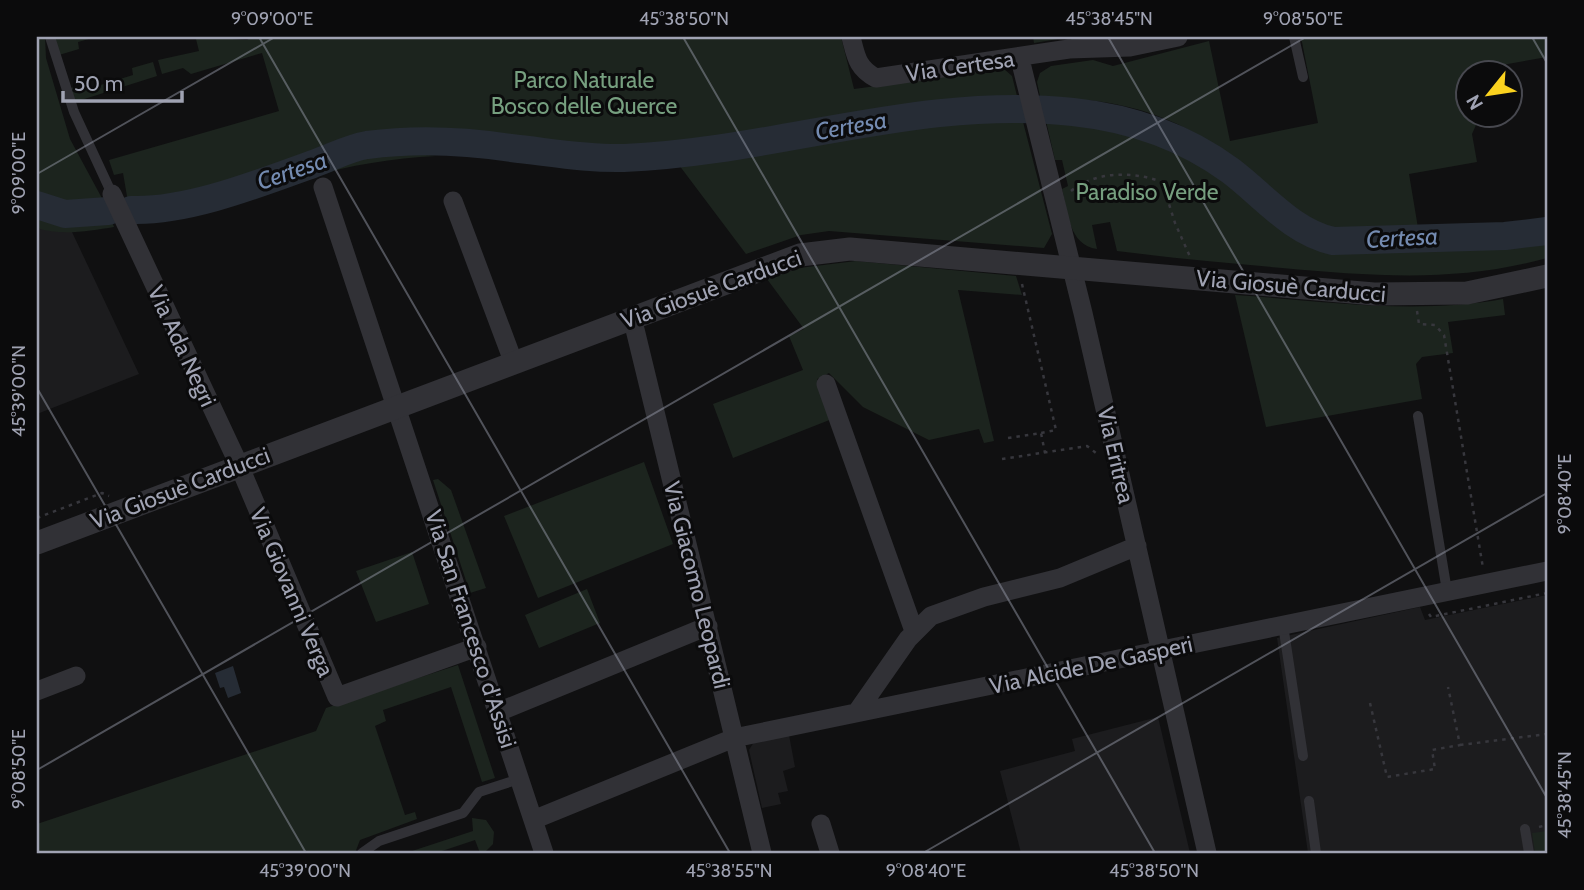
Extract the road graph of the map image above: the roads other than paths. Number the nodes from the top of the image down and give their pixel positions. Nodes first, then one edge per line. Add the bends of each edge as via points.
1 (50, 37) edge
2 (851, 37) edge
3 (1178, 37) edge
4 (1294, 37) edge
5 (1020, 59) junction
6 (1303, 77) dead end
7 (323, 187) dead end
8 (112, 194) joint
9 (453, 201) dead end
10 (1071, 267) junction
11 (1547, 276) edge
12 (632, 317) junction
13 (513, 361) junction
14 (826, 384) dead end
15 (397, 406) junction
16 (1418, 416) dead end
17 (239, 466) junction
18 (37, 543) edge
19 (1137, 546) junction
20 (1547, 571) edge
21 (1447, 591) junction
22 (1283, 625) junction
23 (708, 626) junction
24 (914, 631) junction
25 (477, 647) junction
26 (1161, 650) junction
27 (76, 676) dead end
28 (37, 691) edge
29 (498, 712) junction
30 (857, 712) junction
31 (734, 738) junction
32 (1303, 756) dead end
33 (520, 779) junction
34 (1309, 801) dead end
35 (533, 820) junction
36 (821, 824) dead end
37 (1525, 829) dead end
38 (362, 853) edge
39 (544, 853) edge
40 (762, 853) edge
41 (830, 853) edge
42 (1207, 853) edge
43 (1316, 853) edge
44 (1529, 853) edge

1 - 8 lane via 74,112
2 - 5 street, Via Certesa via 858,63 876,78
3 - 5 street, Via Certesa
4 - 6 lane
5 - 10 street, Via Eritrea
7 - 15 street, Via San Francesco d'Assisi
8 - 17 street, Via Ada Negri
9 - 13 street
10 - 11 street, Via Giosuè Carducci via 1415,295 1489,291
10 - 12 street, Via Giosuè Carducci via 822,251 762,268
10 - 19 street, Via Eritrea
12 - 13 street, Via Giosuè Carducci
12 - 23 street, Via Giacomo Leopardi
13 - 15 street, Via Giosuè Carducci
14 - 24 street
15 - 17 street, Via Giosuè Carducci
15 - 25 street, Via San Francesco d'Assisi
16 - 21 lane
17 - 18 street, Via Giosuè Carducci
17 - 25 street, Via Giovanni Verga via 337,697
19 - 24 street via 1060,578 942,610
19 - 26 street, Via Eritrea
20 - 21 street, Via Alcide De Gasperi
21 - 22 street, Via Alcide De Gasperi
22 - 26 street, Via Alcide De Gasperi
22 - 32 lane
23 - 29 street
23 - 31 street, Via Giacomo Leopardi
24 - 30 street
25 - 29 street, Via San Francesco d'Assisi
26 - 30 street, Via Alcide De Gasperi
26 - 42 street, Via Eritrea
27 - 28 street
29 - 33 street, Via San Francesco d'Assisi
30 - 31 street, Via Alcide De Gasperi
31 - 35 street, Via Alcide De Gasperi
31 - 40 street, Via Giacomo Leopardi
33 - 35 street, Via San Francesco d'Assisi
33 - 38 lane via 480,792 463,813 379,841
34 - 43 lane
35 - 39 street, Via San Francesco d'Assisi
36 - 41 street
37 - 44 lane

